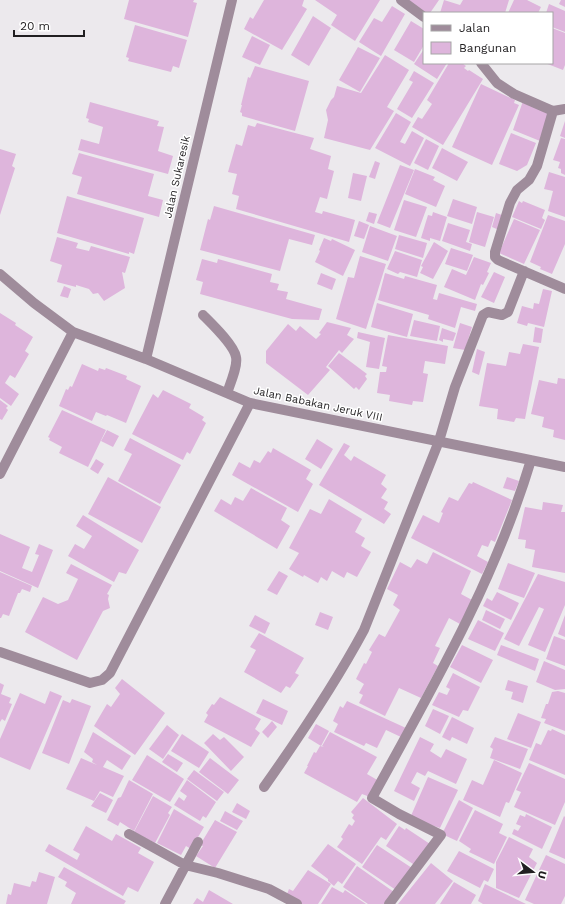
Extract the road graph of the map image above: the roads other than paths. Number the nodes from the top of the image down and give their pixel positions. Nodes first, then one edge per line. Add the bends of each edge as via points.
1 (232, 0) edge
2 (401, 0) edge
3 (423, 16) edge
4 (482, 64) edge
5 (565, 109) edge
6 (553, 110) junction
7 (524, 271) junction
8 (0, 274) edge
9 (565, 289) edge
10 (203, 315) dead end
11 (72, 332) junction
12 (146, 359) junction
13 (227, 393) junction
14 (250, 404) junction
15 (439, 441) junction
16 (531, 460) junction
17 (565, 467) edge
18 (0, 474) edge
19 (0, 652) edge
20 (264, 787) dead end
21 (129, 834) dead end
22 (198, 842) dead end
23 (185, 865) junction
24 (165, 904) edge
25 (297, 904) edge
26 (390, 904) edge

1 - 12 street, Jalan Sukaresik
2 - 3 street
4 - 6 street via 497,82 514,94
5 - 6 street
6 - 7 street via 537,166 510,202 495,252 498,260
7 - 9 street
7 - 15 street via 508,312 502,315 488,312 483,315 455,387
8 - 11 street, Jalan Babakan Jeruk VIII
10 - 13 street via 222,333 236,356
11 - 12 street, Jalan Babakan Jeruk VIII
11 - 18 street
12 - 13 street, Jalan Babakan Jeruk VIII
13 - 14 street, Jalan Babakan Jeruk VIII
14 - 15 street, Jalan Babakan Jeruk VIII
14 - 19 street via 110,673 102,680 90,682
15 - 16 street, Jalan Babakan Jeruk VIII
15 - 20 street via 364,630 296,742
16 - 17 street, Jalan Babakan Jeruk VIII
16 - 26 street via 504,539 458,641 372,798 441,835
21 - 23 street
22 - 23 street
23 - 24 street
23 - 25 street via 269,889

